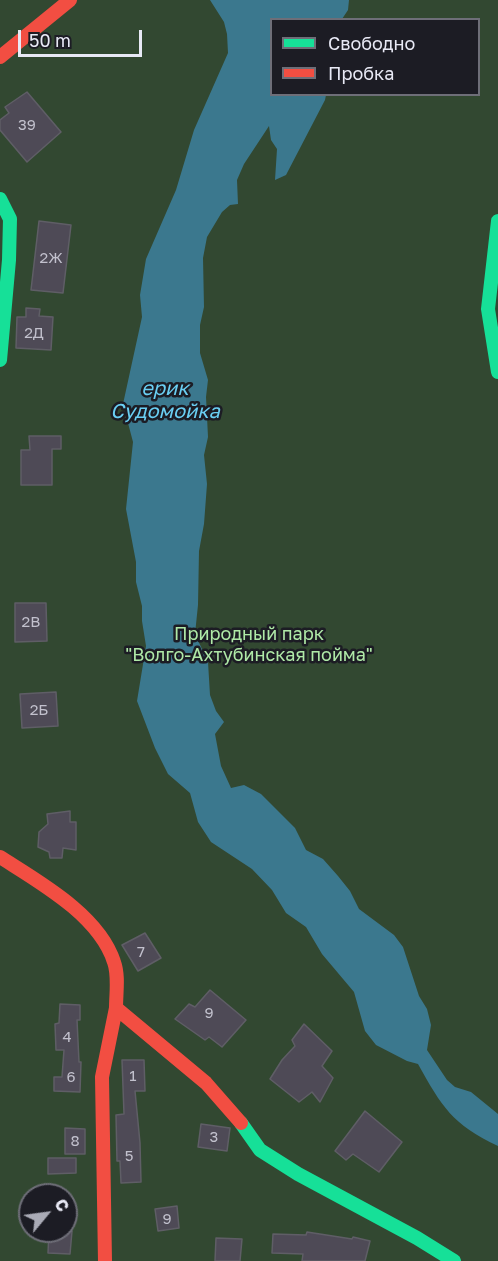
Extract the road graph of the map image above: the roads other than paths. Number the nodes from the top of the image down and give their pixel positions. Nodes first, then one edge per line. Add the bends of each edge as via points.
1 (70, 0) edge
2 (0, 57) edge
3 (0, 199) edge
4 (498, 221) edge
5 (0, 360) edge
6 (498, 372) edge
7 (0, 857) edge
8 (116, 1008) junction
9 (105, 1261) edge
10 (454, 1261) edge

1 - 2 street
3 - 5 street via 10,219
4 - 6 street via 488,309
7 - 8 street via 45,886 105,940 114,961
8 - 9 street via 102,1077
8 - 10 street via 206,1083 260,1150

